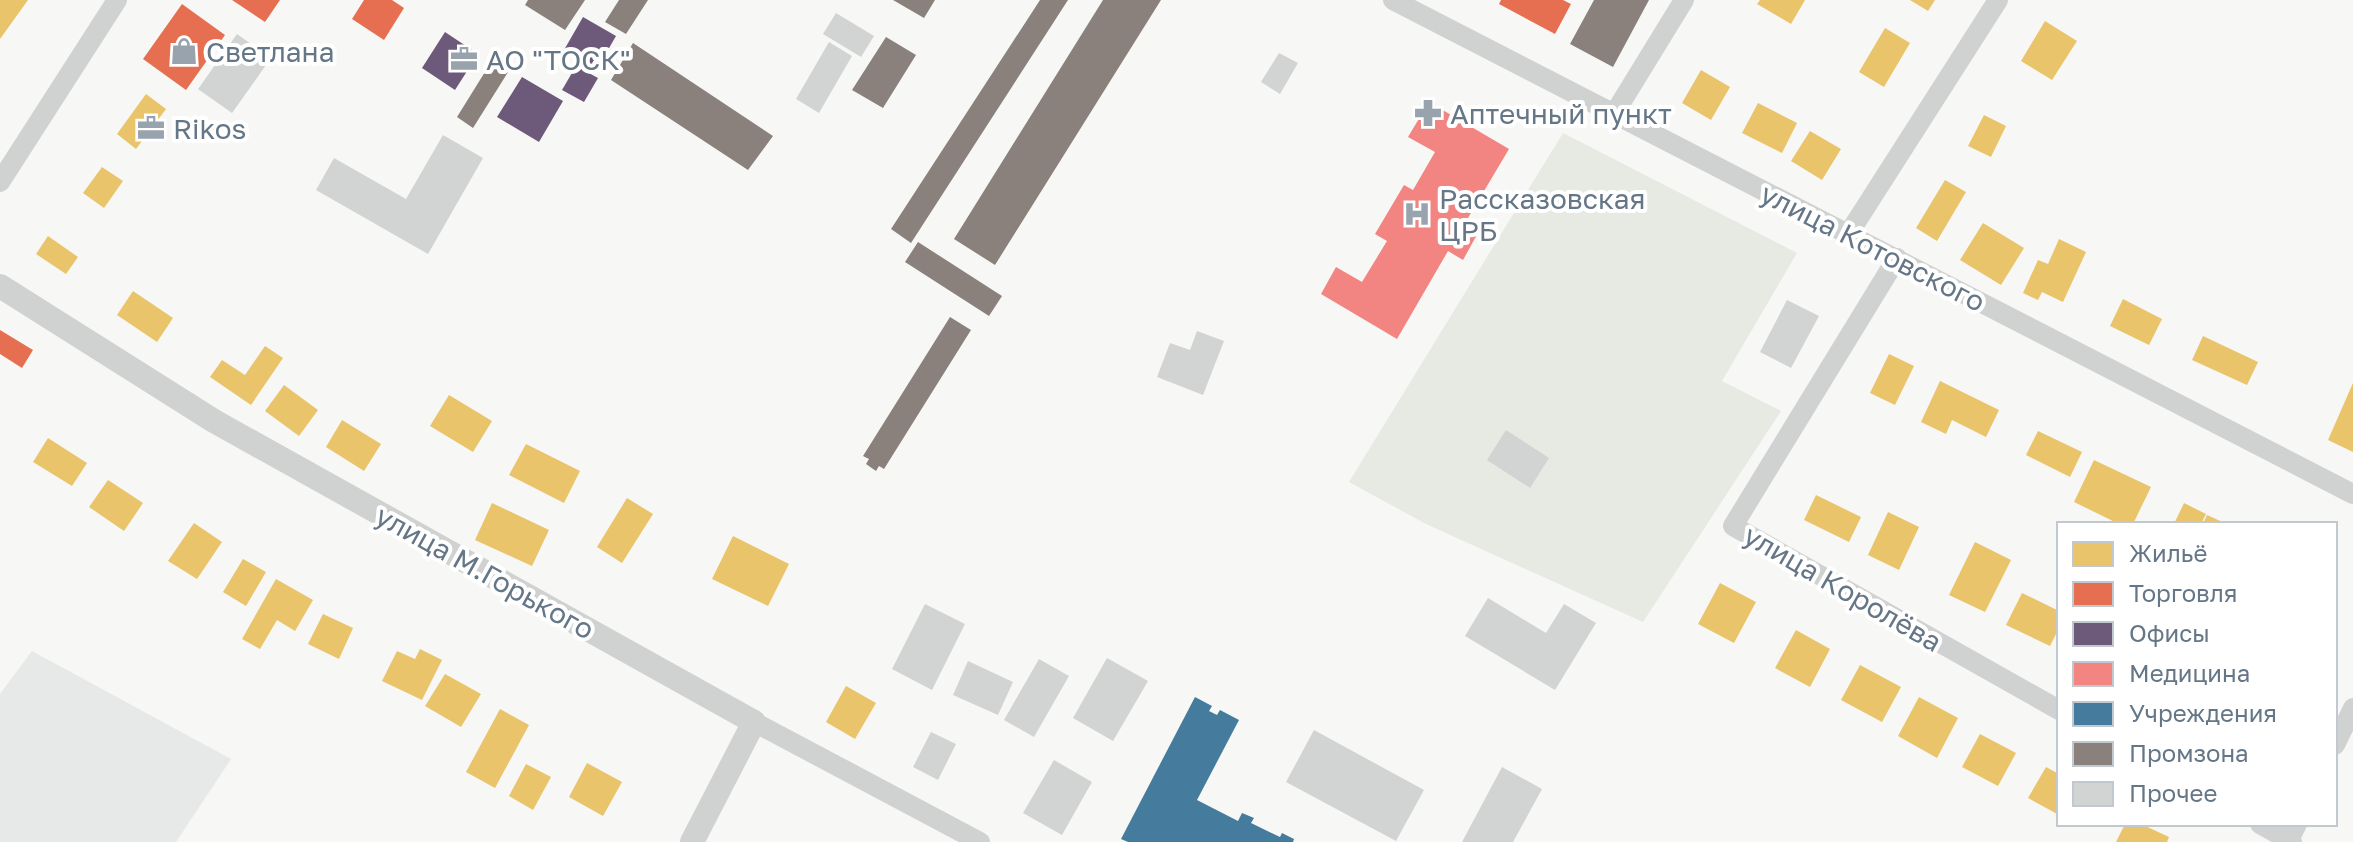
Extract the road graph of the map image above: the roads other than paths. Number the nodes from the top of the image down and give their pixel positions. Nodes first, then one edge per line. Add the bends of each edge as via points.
1 (117, 0) edge
2 (1393, 0) edge
3 (1684, 0) edge
4 (1998, 0) edge
5 (1614, 114) junction
6 (0, 182) edge
7 (1849, 233) junction
8 (1897, 258) junction
9 (0, 286) edge
10 (2353, 494) edge
11 (2353, 708) edge
12 (2057, 709) edge
13 (754, 722) junction
14 (2337, 741) edge
15 (2265, 826) edge
16 (2292, 837) edge
17 (692, 842) edge
18 (980, 842) edge

1 - 6 street
2 - 5 street, улица Котовского
3 - 5 street
4 - 7 street
5 - 7 street, улица Котовского
7 - 8 street, улица Котовского
8 - 10 street, улица Котовского
8 - 12 street, улица Королёва via 1733,526
9 - 13 street, улица М.Горького via 214,421
11 - 14 street
13 - 17 street
13 - 18 street, улица М.Горького
15 - 16 street

